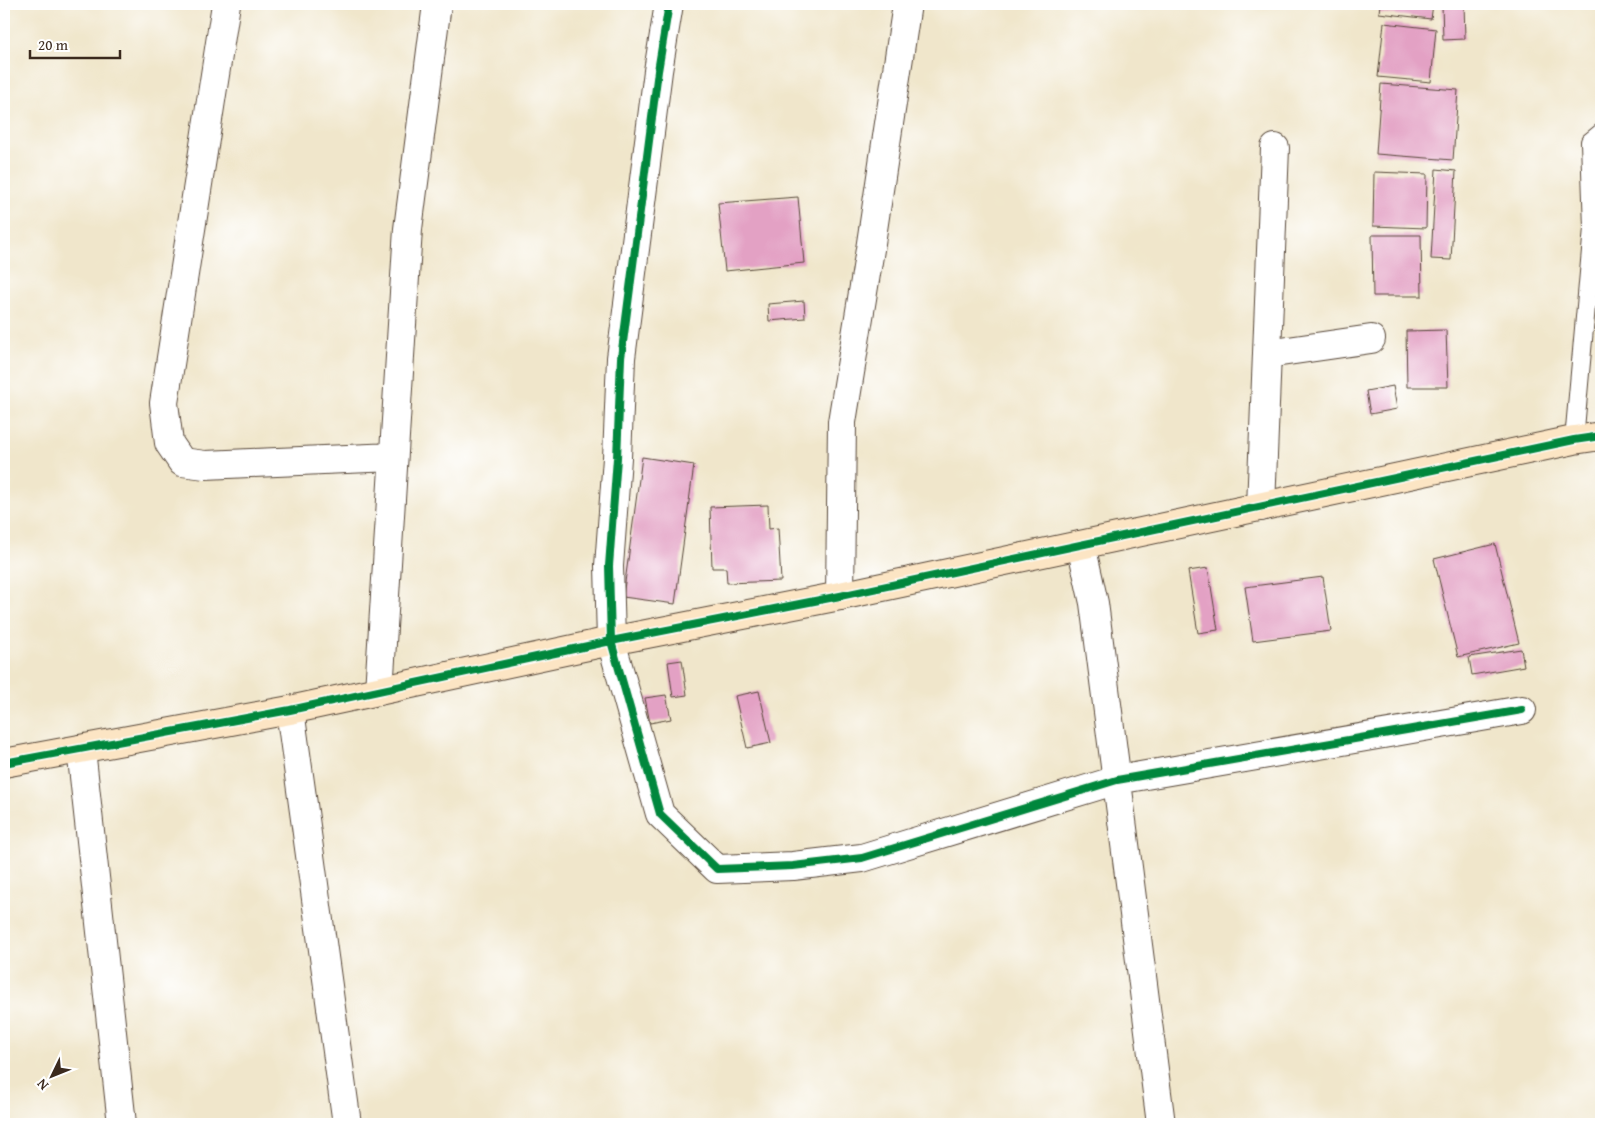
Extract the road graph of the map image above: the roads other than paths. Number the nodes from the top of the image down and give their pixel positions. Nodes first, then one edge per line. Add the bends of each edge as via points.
1 (226, 4) edge
2 (437, 4) edge
3 (669, 4) edge
4 (907, 4) edge
5 (1601, 133) edge
6 (1275, 148) dead end
7 (1371, 339) dead end
8 (1266, 354) junction
9 (1601, 436) edge
10 (1574, 440) junction
11 (394, 457) junction
12 (1261, 506) junction
13 (1081, 545) junction
14 (840, 596) junction
15 (611, 641) junction
16 (379, 691) junction
17 (290, 710) junction
18 (1522, 710) dead end
19 (81, 749) junction
20 (4, 763) edge
21 (1117, 780) junction
22 (122, 1124) edge
23 (346, 1124) edge
24 (1161, 1124) edge

1 - 11 street via 164,404 169,443 182,462 205,465
2 - 11 street via 408,229
3 - 15 street via 621,358 609,566
4 - 14 street via 842,422
5 - 10 lane via 1590,142 1593,228
6 - 8 street
7 - 8 street
8 - 12 street
9 - 10 street
10 - 12 street
11 - 16 street
12 - 13 street
13 - 14 street
13 - 21 street via 1094,603
14 - 15 street
15 - 16 street
15 - 21 street via 660,814 717,869 794,866 862,858
16 - 17 street
17 - 19 street
17 - 23 street
18 - 21 street
19 - 20 street
19 - 22 street
21 - 24 street

